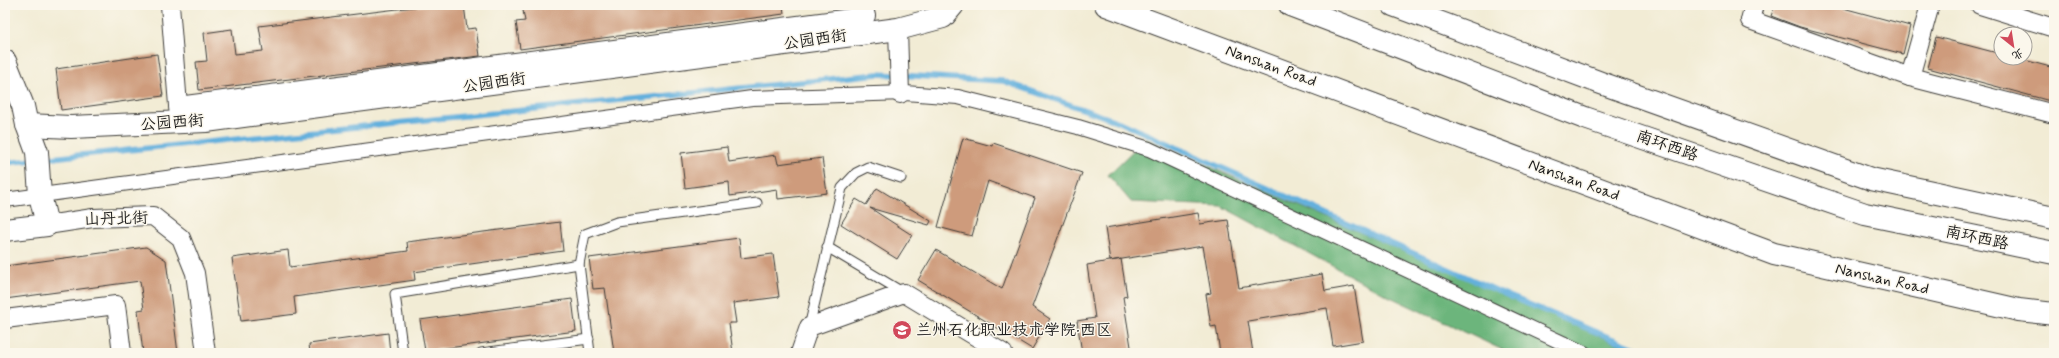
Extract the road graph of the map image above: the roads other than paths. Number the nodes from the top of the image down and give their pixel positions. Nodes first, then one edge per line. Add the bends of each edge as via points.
1 (170, 5) edge
2 (863, 5) edge
3 (953, 5) edge
4 (1106, 5) edge
5 (1290, 5) edge
6 (1393, 5) edge
7 (1754, 5) edge
8 (1930, 5) edge
9 (1980, 5) edge
10 (2054, 28) edge
11 (898, 39) junction
12 (5, 61) edge
13 (1910, 77) junction
14 (900, 88) junction
15 (2054, 114) edge
16 (179, 115) junction
17 (26, 125) junction
18 (901, 178) dead end
19 (40, 190) junction
20 (5, 200) edge
21 (757, 203) dead end
22 (2054, 218) edge
23 (47, 225) junction
24 (5, 230) edge
25 (827, 247) junction
26 (2054, 253) edge
27 (579, 264) junction
28 (904, 293) junction
29 (2054, 314) edge
30 (5, 319) edge
31 (809, 327) junction
32 (589, 339) junction
33 (122, 353) edge
34 (206, 353) edge
35 (403, 353) edge
36 (481, 353) edge
37 (590, 353) edge
38 (800, 353) edge
39 (1003, 353) edge
40 (1584, 353) edge

1 - 16 street
2 - 16 street via 866,16
3 - 11 main road, 公园西街 via 943,17
4 - 29 main road, Nanshan Road via 1774,254 2019,310
5 - 26 main road, 南环西路 via 1585,118 1865,214
6 - 22 main road via 1601,83 1871,179
7 - 13 street via 1750,20
8 - 13 street
9 - 10 street
11 - 14 street
11 - 16 main road, 公园西街 via 206,121
12 - 17 main road via 23,106
13 - 15 street
14 - 19 street via 752,98
14 - 40 street via 958,97 1071,125 1149,149
16 - 17 main road, 公园西街 via 71,127
17 - 19 main road via 37,152
18 - 25 lane via 868,167 856,173 842,188
19 - 20 street
19 - 23 main road
21 - 27 lane via 617,222 585,234
23 - 24 main road
23 - 34 street, 山丹北街 via 93,218 153,216 181,238 195,273
25 - 28 lane
25 - 31 lane
27 - 32 lane
27 - 35 lane via 395,294
28 - 31 street
28 - 39 street
30 - 33 street via 116,305
31 - 38 street
32 - 36 lane
32 - 37 lane

